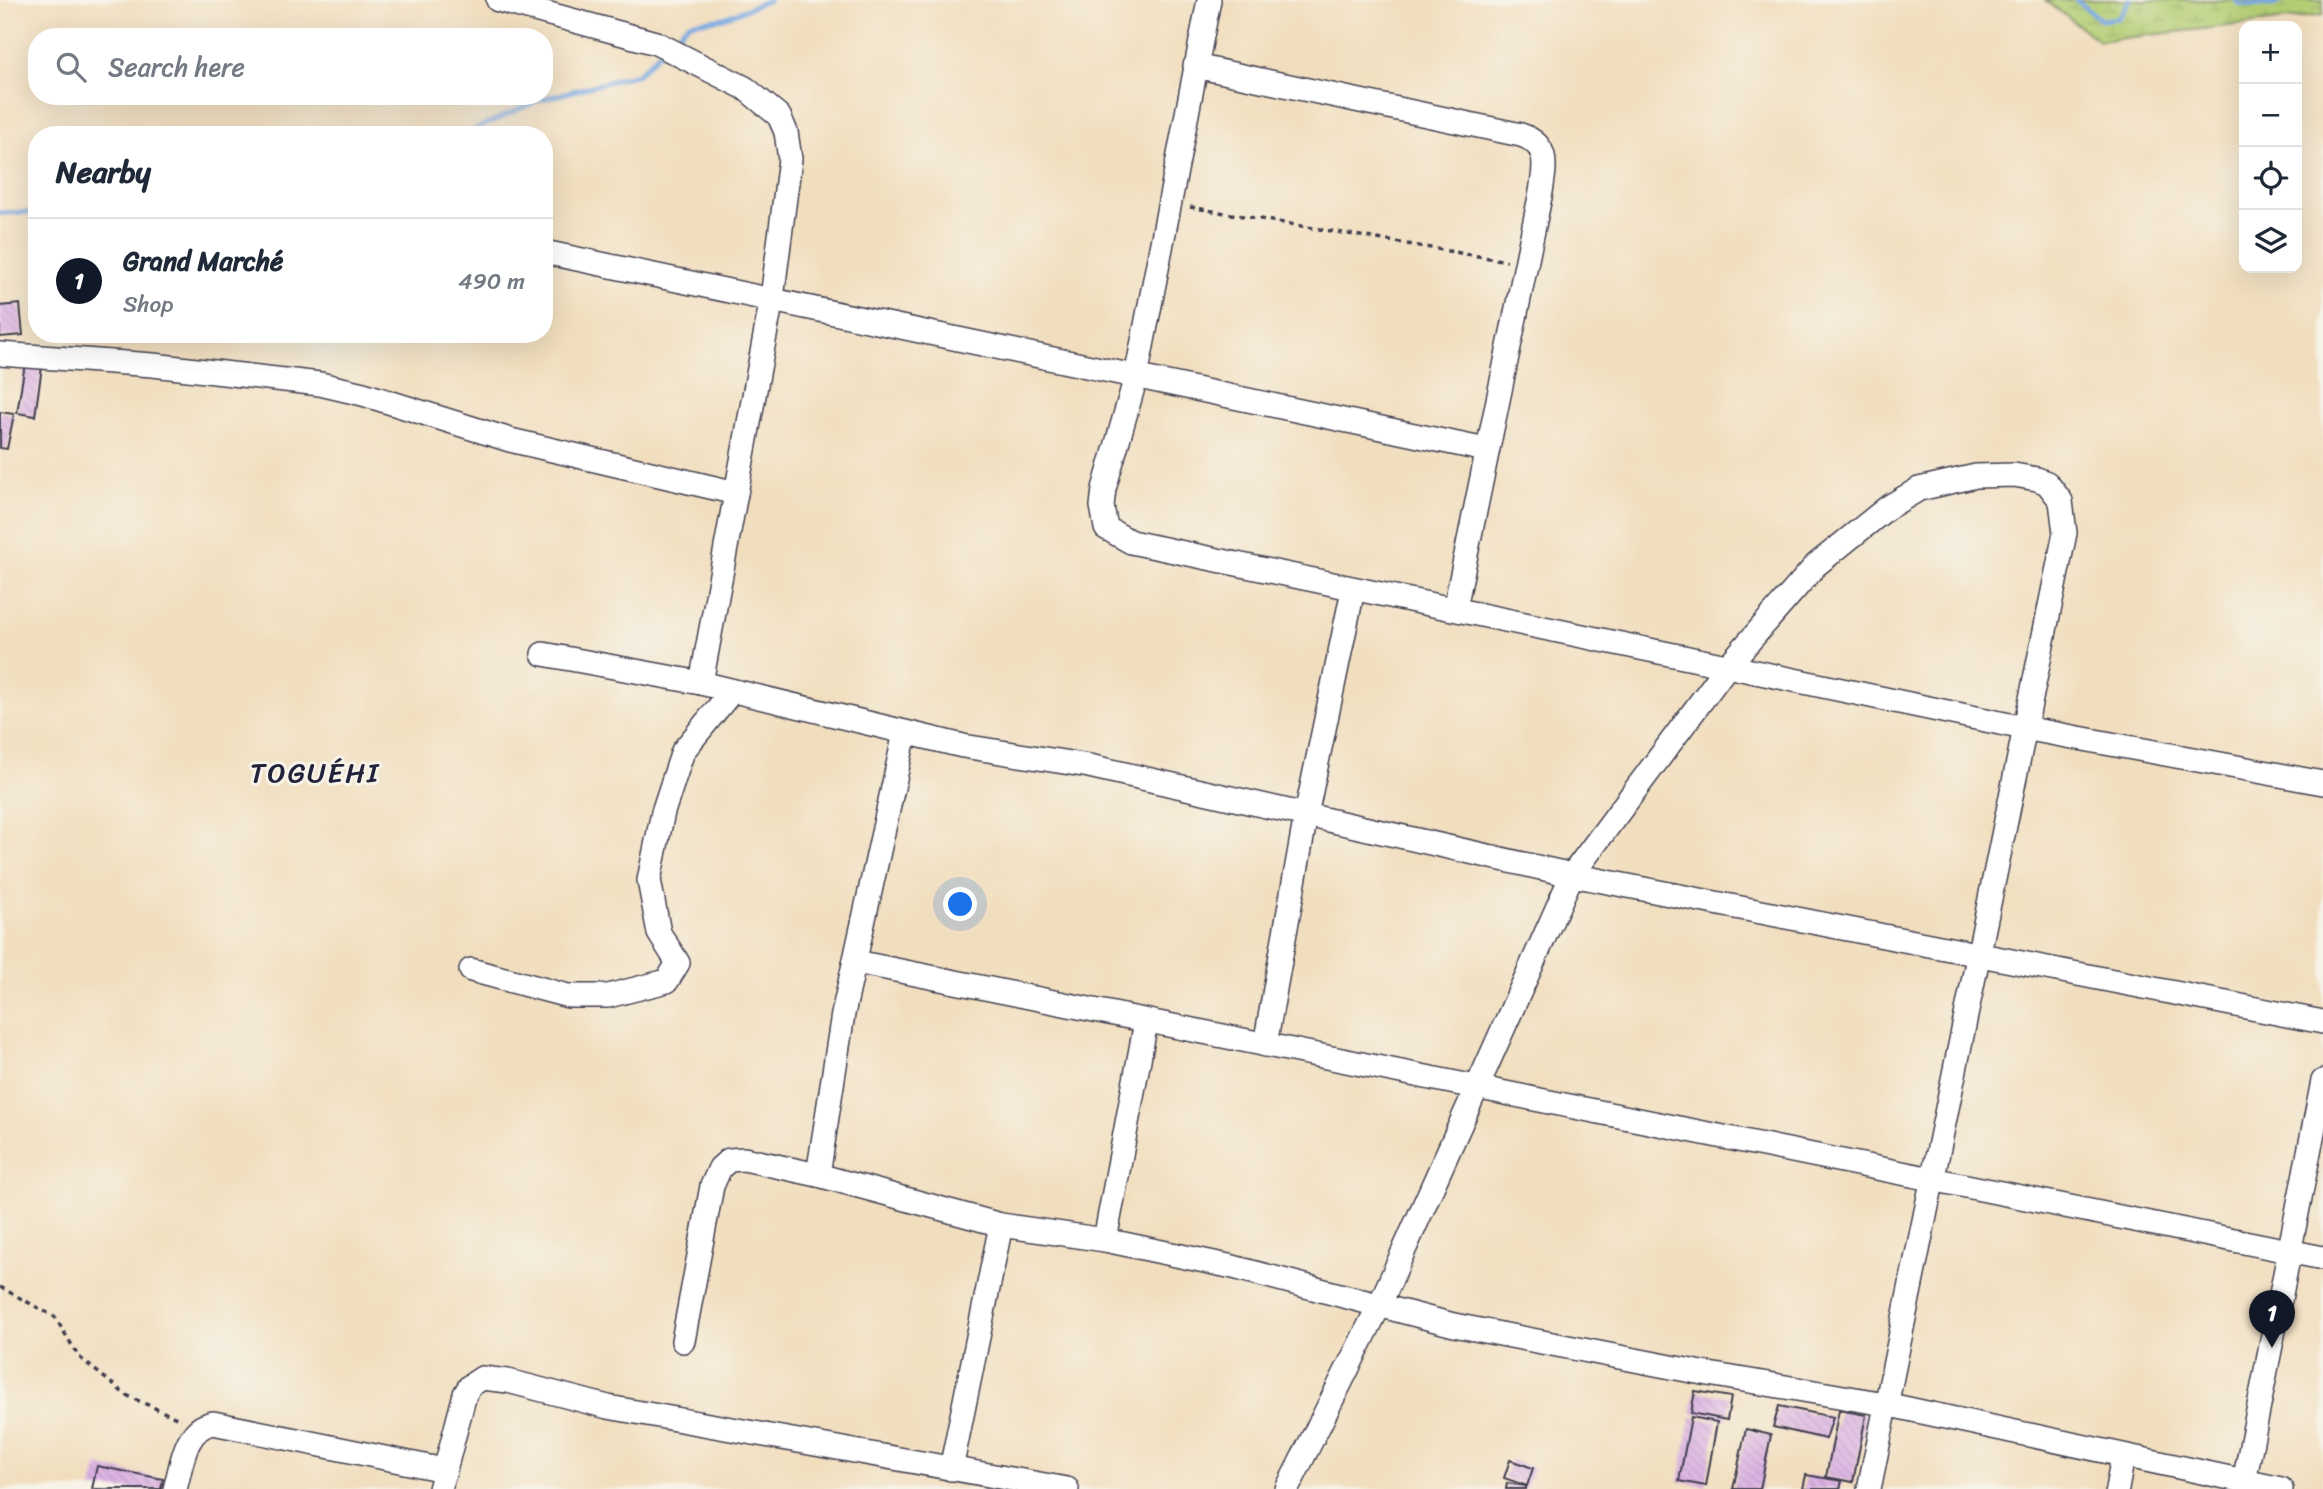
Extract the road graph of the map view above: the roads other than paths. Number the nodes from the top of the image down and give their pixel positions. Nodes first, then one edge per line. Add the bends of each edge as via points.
1 (498, 0) edge
2 (1209, 0) edge
3 (1195, 66) junction
4 (553, 254) edge
5 (772, 298) junction
6 (0, 354) edge
7 (1136, 377) junction
8 (1486, 450) junction
9 (736, 493) junction
10 (1353, 590) junction
11 (1455, 608) junction
12 (543, 654) dead end
13 (1726, 668) junction
14 (701, 683) junction
15 (732, 691) junction
16 (2024, 729) junction
17 (905, 733) junction
18 (2323, 783) edge
19 (1306, 815) junction
20 (1572, 875) junction
21 (1976, 955) junction
22 (856, 962) junction
23 (471, 970) dead end
24 (1146, 1022) junction
25 (2323, 1022) edge
26 (1265, 1045) junction
27 (2323, 1081) edge
28 (1478, 1087) junction
29 (818, 1175) junction
30 (1932, 1179) junction
31 (1001, 1225) junction
32 (1105, 1240) junction
33 (2289, 1251) junction
34 (2323, 1258) edge
35 (1378, 1306) junction
36 (683, 1341) dead end
37 (1885, 1404) junction
38 (2123, 1456) junction
39 (951, 1469) junction
40 (442, 1479) edge
41 (2244, 1482) junction
42 (175, 1489) edge
43 (1067, 1489) edge
44 (1287, 1489) edge
45 (1869, 1489) edge
46 (2117, 1489) edge
47 (2281, 1489) edge

1 - 5 street via 656,43 731,79 779,116 790,159
2 - 3 street
3 - 7 street
3 - 8 street via 1531,139 1542,150 1546,161
4 - 5 street
5 - 7 street
5 - 9 street
6 - 9 street via 320,384 510,440
7 - 8 street
7 - 10 street via 1104,489 1107,528 1131,542
8 - 11 street
9 - 14 street
10 - 11 street
10 - 19 street
11 - 13 street
12 - 14 street
13 - 16 street
13 - 16 street via 1816,565 1887,508 1919,489 1944,482 1988,475 2024,476 2055,491 2064,513 2065,533
13 - 20 street
14 - 15 street
15 - 17 street
15 - 23 street via 682,751 663,812 649,880 659,933 678,963 667,981 608,996 568,996
16 - 18 street
16 - 21 street
17 - 19 street via 1089,766
17 - 22 street
19 - 20 street
19 - 26 street
20 - 21 street
20 - 28 street
21 - 25 street
21 - 30 street
22 - 24 street
22 - 29 street
24 - 26 street
24 - 32 street
26 - 28 street
27 - 33 street
28 - 30 street
28 - 35 street
29 - 31 street
29 - 36 street via 744,1159 729,1160 720,1168 712,1186
30 - 33 street
30 - 37 street
31 - 32 street
31 - 39 street
32 - 35 street via 1233,1266
33 - 34 street
33 - 41 street
35 - 37 street via 1697,1372
35 - 44 street
37 - 38 street
37 - 45 street
38 - 41 street
38 - 46 street
39 - 40 street via 608,1407 482,1378 465,1394
39 - 43 street
40 - 42 street via 213,1423 198,1428 187,1447
41 - 47 street

